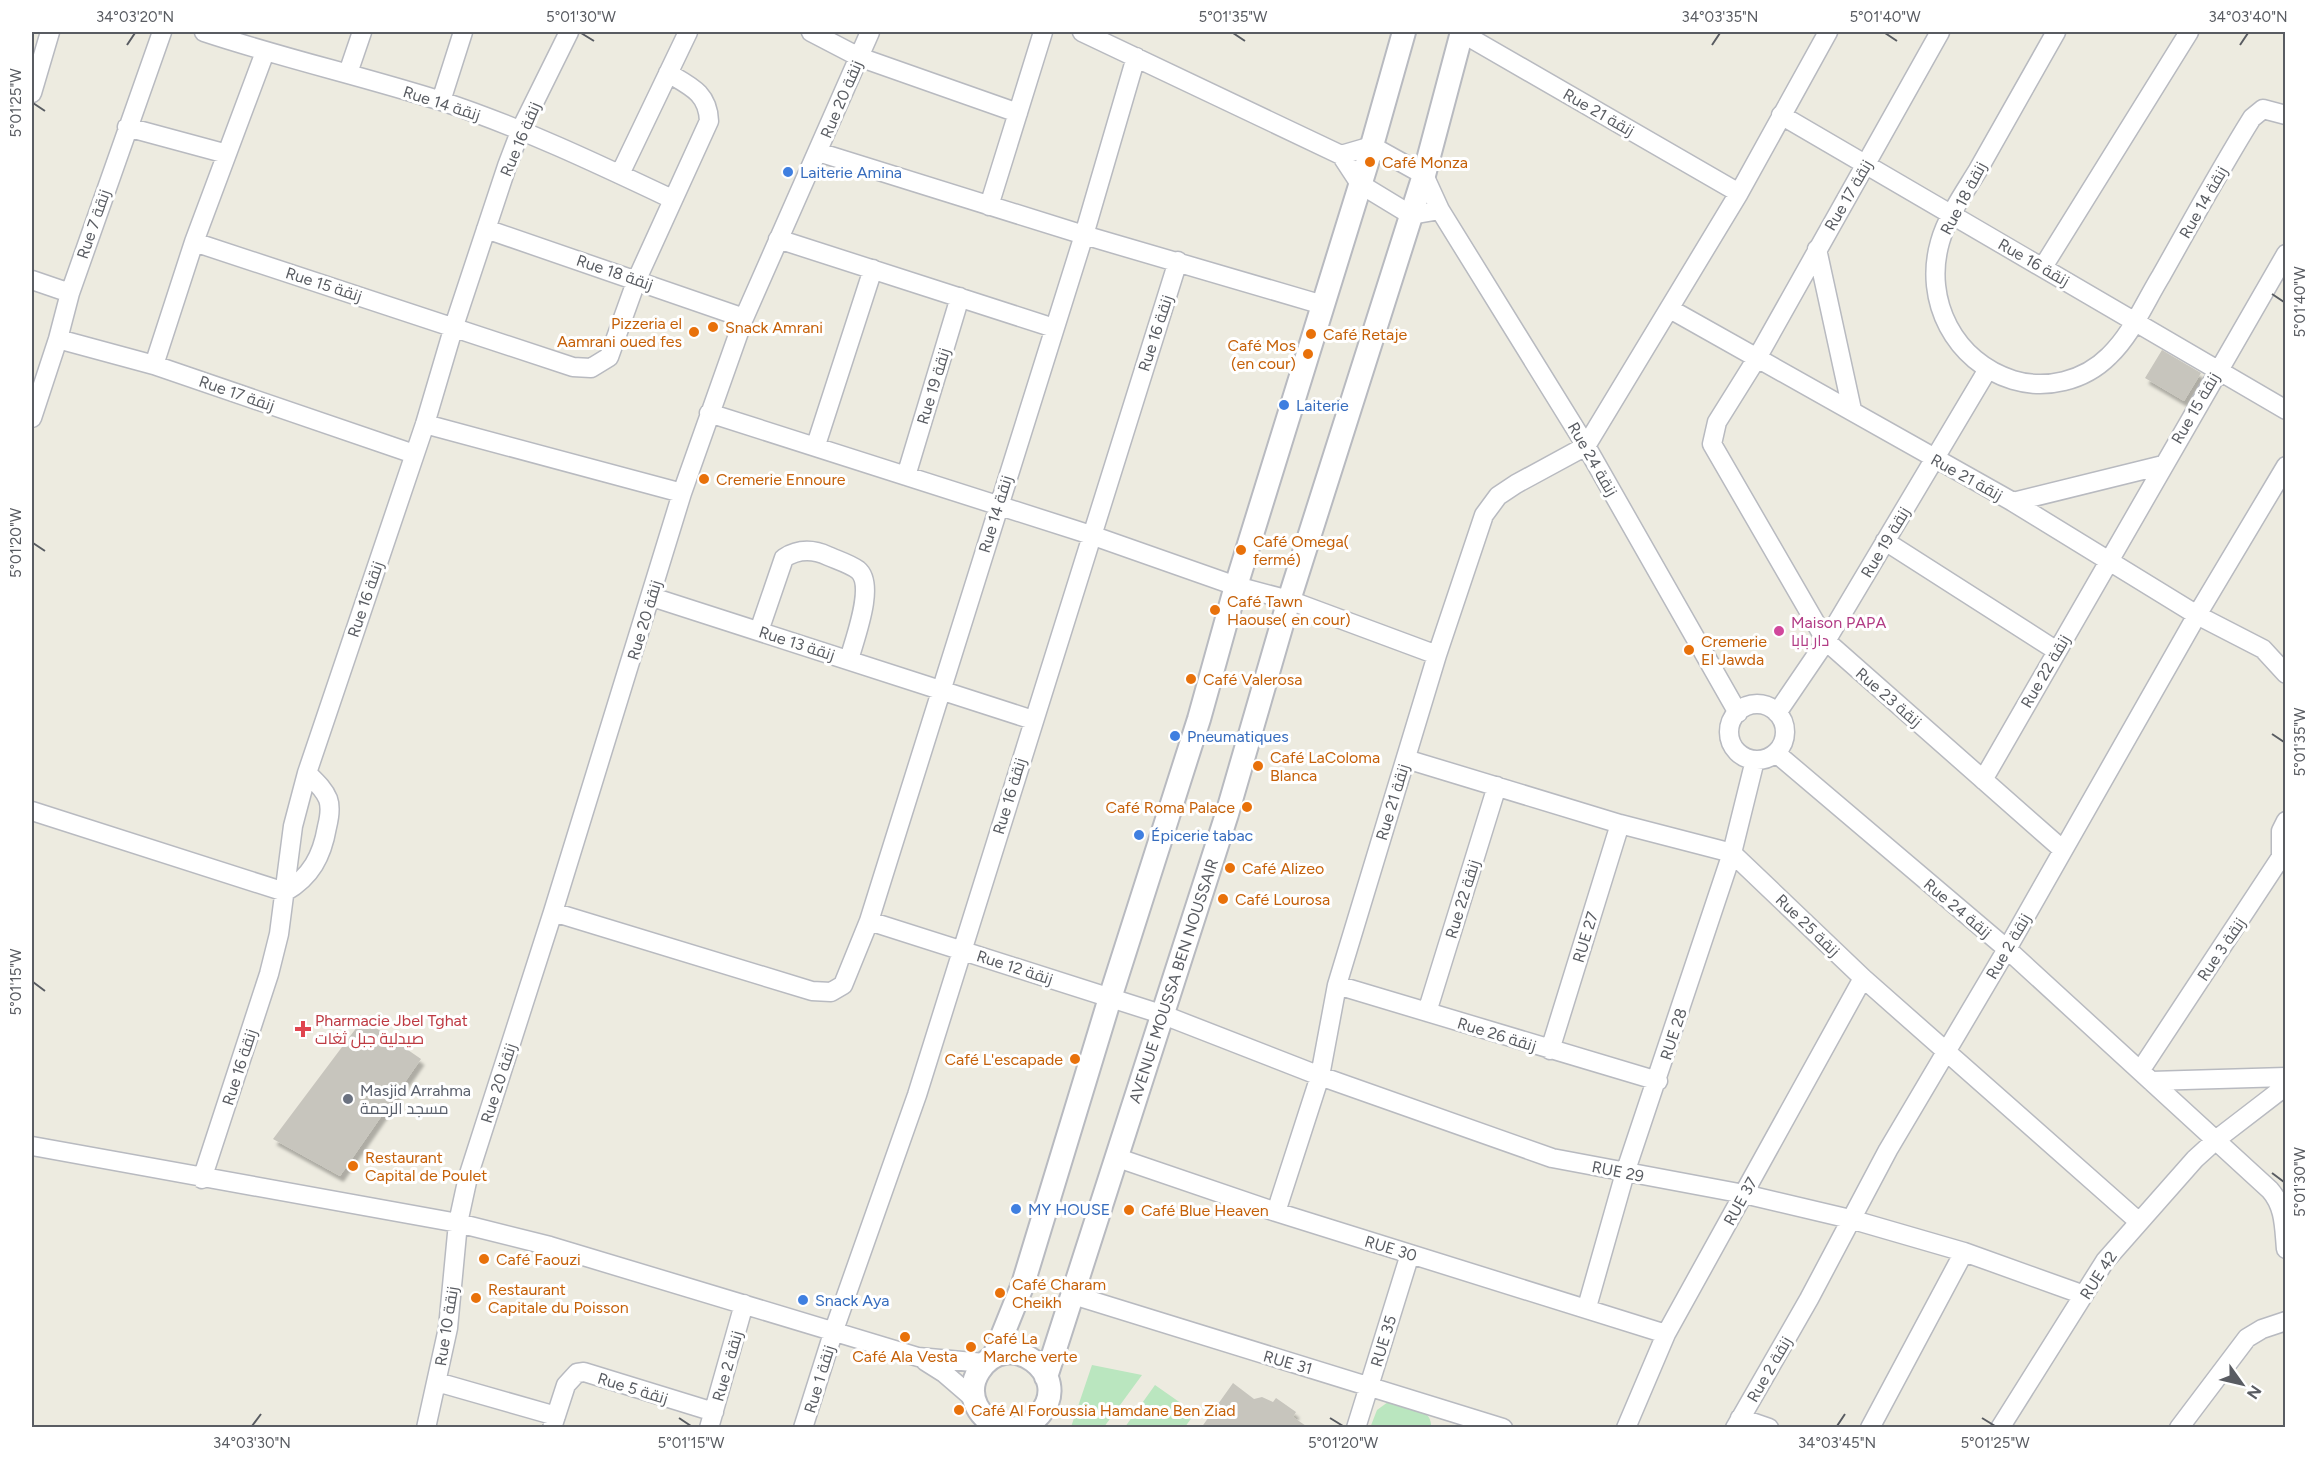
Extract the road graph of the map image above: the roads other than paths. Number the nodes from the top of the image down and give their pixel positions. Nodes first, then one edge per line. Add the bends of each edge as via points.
1 (50, 32) edge
2 (162, 32) edge
3 (204, 32) edge
4 (362, 32) edge
5 (463, 32) edge
6 (569, 32) edge
7 (688, 32) edge
8 (811, 32) edge
9 (870, 32) edge
10 (1043, 32) edge
11 (1082, 32) edge
12 (1404, 32) edge
13 (1461, 32) edge
14 (1828, 32) edge
15 (1940, 32) edge
16 (2056, 32) edge
17 (2189, 32) edge
18 (265, 52) junction
19 (859, 57) junction
20 (1136, 57) junction
21 (348, 73) junction
22 (668, 73) junction
23 (32, 93) edge
24 (441, 101) junction
25 (1017, 113) junction
26 (1781, 115) junction
27 (2286, 115) edge
28 (127, 128) junction
29 (520, 129) junction
30 (1372, 146) junction
31 (818, 152) junction
32 (227, 154) junction
33 (1341, 154) junction
34 (1866, 164) junction
35 (620, 174) junction
36 (1424, 175) junction
37 (1360, 184) junction
38 (1739, 193) junction
39 (672, 199) junction
40 (989, 206) junction
41 (1440, 210) junction
42 (1952, 214) junction
43 (1411, 215) junction
44 (486, 229) junction
45 (1084, 235) junction
46 (778, 239) junction
47 (194, 242) junction
48 (1817, 249) junction
49 (2286, 254) edge
50 (1178, 261) junction
51 (2043, 267) junction
52 (873, 269) junction
53 (637, 279) junction
54 (32, 280) edge
55 (70, 293) junction
56 (960, 297) junction
57 (1323, 305) junction
58 (1670, 309) junction
59 (744, 318) junction
60 (2135, 321) junction
61 (453, 326) junction
62 (1054, 328) junction
63 (58, 339) junction
64 (1757, 358) junction
65 (154, 365) junction
66 (1988, 369) junction
67 (2217, 370) junction
68 (36, 388) edge
69 (1852, 410) junction
70 (2286, 410) edge
71 (709, 413) junction
72 (32, 418) edge
73 (425, 424) junction
74 (816, 446) junction
75 (1586, 446) junction
76 (414, 454) junction
77 (1934, 459) junction
78 (2163, 465) junction
79 (2286, 466) edge
80 (906, 476) junction
81 (682, 493) junction
82 (2013, 502) junction
83 (997, 505) junction
84 (1091, 535) junction
85 (1885, 541) junction
86 (2107, 562) junction
87 (1236, 586) junction
88 (652, 597) junction
89 (1289, 600) junction
90 (2197, 615) junction
91 (759, 631) junction
92 (1826, 641) junction
93 (2263, 649) junction
94 (2057, 651) junction
95 (2286, 651) edge
96 (1437, 655) junction
97 (849, 660) junction
98 (2286, 674) edge
99 (941, 689) junction
100 (1738, 713) junction
101 (1777, 713) junction
102 (1033, 720) junction
103 (1776, 753) junction
104 (1406, 759) junction
105 (1755, 760) junction
106 (307, 773) junction
107 (1983, 780) junction
108 (1497, 786) junction
109 (32, 811) edge
110 (2286, 821) edge
111 (1620, 824) junction
112 (2063, 850) junction
113 (1732, 853) junction
114 (2284, 857) edge
115 (285, 892) junction
116 (554, 912) junction
117 (869, 921) junction
118 (961, 949) junction
119 (2007, 949) junction
120 (1863, 978) junction
121 (1337, 985) junction
122 (1110, 998) junction
123 (1427, 1012) junction
124 (1161, 1014) junction
125 (1551, 1050) junction
126 (1947, 1052) junction
127 (1320, 1076) junction
128 (2145, 1076) junction
129 (2286, 1077) edge
130 (1658, 1081) junction
131 (2286, 1086) edge
132 (2217, 1139) junction
133 (32, 1146) edge
134 (1118, 1158) junction
135 (1625, 1173) junction
136 (202, 1179) junction
137 (1744, 1194) junction
138 (1276, 1212) junction
139 (1850, 1219) junction
140 (2138, 1221) junction
141 (458, 1223) junction
142 (2286, 1249) edge
143 (1964, 1252) junction
144 (1410, 1254) junction
145 (1073, 1295) junction
146 (2084, 1295) junction
147 (744, 1304) junction
148 (1587, 1307) junction
149 (2286, 1321) edge
150 (834, 1330) junction
151 (1666, 1334) junction
152 (918, 1357) junction
153 (989, 1360) junction
154 (1046, 1377) junction
155 (437, 1382) junction
156 (1369, 1386) junction
157 (975, 1412) edge
158 (1449, 1419) edge
159 (712, 1420) edge
160 (554, 1422) edge
161 (1738, 1423) edge
162 (1027, 1426) edge
163 (426, 1428) edge
164 (803, 1428) edge
165 (1005, 1428) edge
166 (1356, 1428) edge
167 (1503, 1428) edge
168 (1626, 1428) edge
169 (1769, 1428) edge
170 (1869, 1428) edge
171 (2000, 1428) edge
172 (2179, 1428) edge

1 - 23 street
2 - 28 street, Rue 7 زنقة
3 - 18 street, Rue 14 زنقة
4 - 21 street
5 - 24 street
6 - 29 street, Rue 16 زنقة
7 - 22 street
8 - 19 street
9 - 19 street, Rue 20 زنقة
10 - 25 street
11 - 20 street
12 - 30 street
13 - 36 street, AVENUE MOUSSA BEN NOUSSAIR
13 - 38 street, Rue 21 زنقة
14 - 26 street
15 - 34 street, Rue 17 زنقة
16 - 42 street, Rue 18 زنقة
17 - 51 street
18 - 21 street, Rue 14 زنقة
18 - 32 street
19 - 25 street
19 - 31 street, Rue 20 زنقة
20 - 33 street
20 - 45 street, Rue 14 زنقة
21 - 24 street, Rue 14 زنقة
22 - 35 street
22 - 39 street via 706,100 709,121
24 - 29 street, Rue 14 زنقة
25 - 40 street
26 - 34 street, Rue 16 زنقة
26 - 38 street
27 - 60 street, Rue 14 زنقة via 2263,109 2252,118
28 - 32 street
28 - 55 street, Rue 7 زنقة
29 - 35 street, Rue 14 زنقة
29 - 44 street, Rue 16 زنقة
30 - 33 street
30 - 36 street
30 - 37 street
31 - 40 street
31 - 46 street, Rue 20 زنقة
32 - 47 street
33 - 37 street
34 - 42 street, Rue 16 زنقة
34 - 48 street, Rue 17 زنقة
35 - 39 street, Rue 14 زنقة
36 - 41 street, Rue 24 زنقة
36 - 43 street, AVENUE MOUSSA BEN NOUSSAIR
37 - 43 street
37 - 57 street
38 - 58 street
39 - 53 street
40 - 45 street
41 - 43 street
41 - 75 street, Rue 24 زنقة
42 - 51 street, Rue 16 زنقة
42 - 66 street, Rue 18 زنقة via 1937,253 1939,298 1956,341
43 - 89 street, AVENUE MOUSSA BEN NOUSSAIR
44 - 53 street, Rue 18 زنقة
44 - 61 street, Rue 16 زنقة
45 - 50 street
45 - 62 street, Rue 14 زنقة
46 - 52 street
46 - 59 street, Rue 20 زنقة
47 - 61 street, Rue 15 زنقة
47 - 65 street
48 - 64 street, Rue 17 زنقة
48 - 69 street
49 - 67 street, Rue 15 زنقة
50 - 57 street
50 - 84 street, Rue 16 زنقة
51 - 60 street, Rue 16 زنقة
52 - 56 street
52 - 74 street
53 - 59 street, Rue 18 زنقة
53 - 61 street via 609,357 591,368 573,367
54 - 55 street
55 - 63 street, Rue 7 زنقة
56 - 62 street
56 - 80 street, Rue 19 زنقة
57 - 87 street
58 - 64 street, Rue 21 زنقة
58 - 75 street
59 - 71 street, Rue 20 زنقة
60 - 66 street, Rue 18 زنقة via 2108,357 2072,379 2029,384
60 - 67 street, Rue 16 زنقة
61 - 73 street, Rue 16 زنقة
62 - 83 street, Rue 14 زنقة
63 - 65 street, Rue 17 زنقة
63 - 68 street, Rue 7 زنقة
64 - 69 street, Rue 21 زنقة
64 - 92 street, Rue 23 زنقة via 1717,422 1712,444
65 - 76 street, Rue 17 زنقة
66 - 77 street, Rue 19 زنقة
67 - 70 street, Rue 16 زنقة
67 - 78 street, Rue 15 زنقة
68 - 72 street, Rue 7 زنقة
69 - 77 street, Rue 21 زنقة
71 - 74 street
71 - 81 street, Rue 20 زنقة
73 - 76 street, Rue 16 زنقة
73 - 81 street
74 - 80 street
75 - 96 street, Rue 21 زنقة via 1498,496 1484,515
75 - 100 street, Rue 24 زنقة
76 - 106 street, Rue 16 زنقة
77 - 82 street, Rue 21 زنقة
77 - 85 street, Rue 19 زنقة
78 - 82 street
78 - 86 street, Rue 15 زنقة
79 - 90 street, Rue 2 زنقة
80 - 83 street
81 - 88 street, Rue 20 زنقة
82 - 86 street, Rue 21 زنقة
83 - 84 street
83 - 99 street, Rue 14 زنقة
84 - 87 street
84 - 102 street, Rue 16 زنقة
85 - 92 street, Rue 19 زنقة
85 - 94 street
86 - 90 street, Rue 21 زنقة
86 - 94 street, Rue 22 زنقة
87 - 89 street
87 - 122 street via 1199,719
88 - 91 street, Rue 13 زنقة
88 - 116 street, Rue 20 زنقة
89 - 96 street
89 - 124 street, AVENUE MOUSSA BEN NOUSSAIR via 1227,814
90 - 93 street, Rue 21 زنقة
90 - 112 street, Rue 2 زنقة
91 - 97 street, Rue 13 زنقة
91 - 97 street via 784,558 801,550 823,554 858,570 864,578 866,595
92 - 101 street, Rue 19 زنقة
92 - 107 street, Rue 23 زنقة
93 - 95 street
93 - 98 street
94 - 107 street, Rue 22 زنقة
96 - 104 street, Rue 21 زنقة
97 - 99 street, Rue 13 زنقة
99 - 102 street, Rue 13 زنقة
99 - 117 street, Rue 14 زنقة
100 - 101 street via 1757,705
100 - 105 street via 1730,729 1732,744 1741,755
101 - 103 street via 1785,733
102 - 118 street, Rue 16 زنقة
103 - 105 street
103 - 119 street, Rue 24 زنقة
104 - 108 street, Rue 25 زنقة
104 - 121 street, Rue 21 زنقة
105 - 113 street, RUE 28
106 - 115 street, Rue 16 زنقة via 293,826
106 - 115 street via 329,801 329,820 318,861 307,876
107 - 112 street, Rue 23 زنقة
108 - 111 street, Rue 25 زنقة
108 - 123 street, Rue 22 زنقة
109 - 115 street
110 - 114 street, Rue 3 زنقة via 2281,831
111 - 113 street, Rue 25 زنقة
111 - 125 street, RUE 27
112 - 119 street, Rue 2 زنقة
113 - 120 street, Rue 25 زنقة
113 - 130 street, RUE 28
114 - 128 street, Rue 3 زنقة
115 - 136 street, Rue 16 زنقة via 269,974
116 - 117 street, Rue 14 زنقة via 812,992 831,992 843,985
116 - 141 street, Rue 20 زنقة via 468,1177
117 - 118 street, Rue 12 زنقة
118 - 122 street, Rue 12 زنقة
118 - 150 street, Rue 16 زنقة via 917,1095
119 - 126 street, Rue 2 زنقة
119 - 128 street, Rue 24 زنقة
120 - 126 street, Rue 25 زنقة
120 - 137 street, RUE 37
121 - 123 street, Rue 26 زنقة
121 - 127 street, Rue 21 زنقة
122 - 124 street, Rue 12 زنقة
122 - 153 street via 1023,1284
123 - 125 street, Rue 26 زنقة
124 - 127 street, RUE 29
124 - 134 street, AVENUE MOUSSA BEN NOUSSAIR
125 - 130 street, Rue 26 زنقة
126 - 139 street, Rue 2 زنقة
126 - 140 street, Rue 25 زنقة
127 - 135 street, RUE 29 via 1552,1158
127 - 138 street, Rue 21 زنقة
128 - 129 street
128 - 132 street, Rue 24 زنقة
130 - 135 street, RUE 28
131 - 132 street, RUE 42
132 - 140 street, RUE 42
132 - 142 street, Rue 24 زنقة via 2276,1197 2283,1215
133 - 136 street
134 - 138 street, RUE 30
134 - 145 street, AVENUE MOUSSA BEN NOUSSAIR
135 - 137 street, RUE 29
135 - 148 street, RUE 28
136 - 141 street
137 - 139 street, RUE 29
137 - 151 street, RUE 37
138 - 144 street, RUE 30
139 - 143 street, RUE 29
139 - 161 street, Rue 2 زنقة
140 - 146 street, RUE 42 via 2105,1261
141 - 147 street
141 - 155 street, Rue 10 زنقة via 452,1297
143 - 146 street, RUE 29
143 - 170 street
144 - 148 street, RUE 30
144 - 156 street, RUE 35
145 - 154 street, AVENUE MOUSSA BEN NOUSSAIR
145 - 156 street, RUE 31
146 - 171 street, RUE 42
147 - 150 street
147 - 159 street, Rue 2 زنقة
148 - 151 street, RUE 30
149 - 172 street via 2247,1338
150 - 152 street
150 - 164 street, Rue 1 زنقة
151 - 168 street, RUE 37
152 - 153 street
152 - 157 street via 944,1373
153 - 154 street via 1019,1353 1040,1366
153 - 157 street via 973,1385
154 - 162 street, AVENUE MOUSSA BEN NOUSSAIR via 1047,1401
155 - 160 street
155 - 163 street, Rue 10 زنقة
156 - 158 street, RUE 31
156 - 166 street, RUE 35
157 - 165 street
158 - 167 street, RUE 31
159 - 160 street, Rue 5 زنقة via 584,1372 570,1378
161 - 169 street

